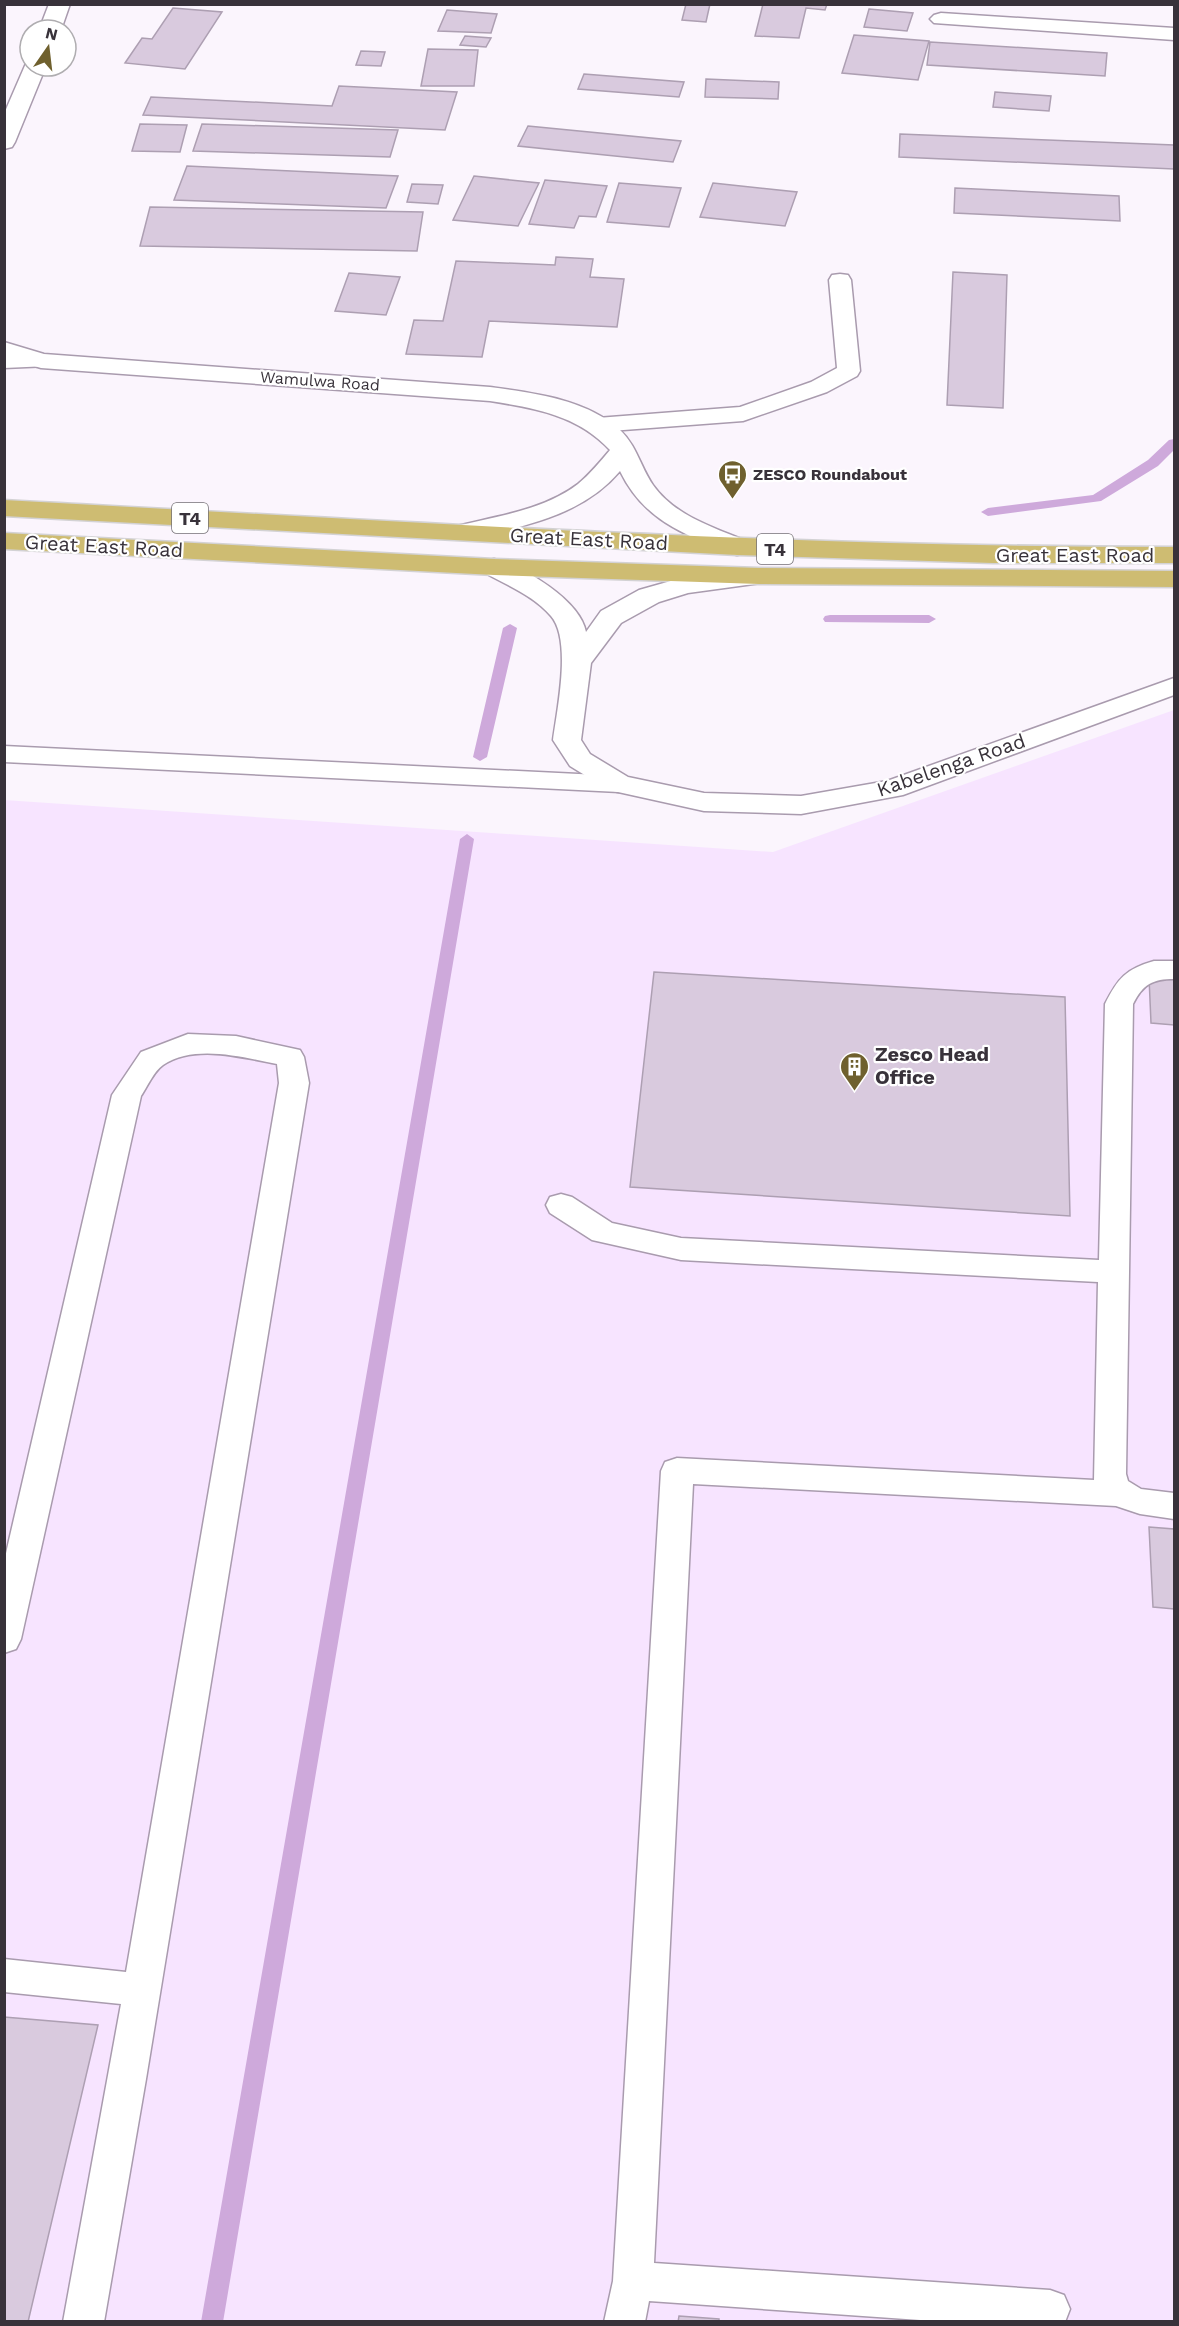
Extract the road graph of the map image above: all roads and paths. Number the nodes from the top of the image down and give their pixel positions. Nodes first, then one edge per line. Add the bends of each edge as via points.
1 (941, 19) dead end
2 (1174, 34) edge
3 (30, 78) edge
4 (4, 142) edge
5 (840, 280) dead end
6 (4, 349) edge
7 (4, 361) edge
8 (41, 361) junction
9 (597, 425) junction
10 (623, 450) junction
11 (4, 508) edge
12 (466, 532) junction
13 (4, 541) edge
14 (737, 548) junction
15 (1174, 555) edge
16 (494, 567) junction
17 (759, 576) junction
18 (1174, 579) edge
19 (577, 662) junction
20 (1174, 686) edge
21 (4, 754) edge
22 (619, 784) junction
23 (1174, 970) edge
24 (561, 1205) dead end
25 (1113, 1272) junction
26 (1122, 1494) junction
27 (1174, 1506) edge
28 (4, 1639) edge
29 (4, 1975) edge
30 (142, 1990) junction
31 (633, 2281) junction
32 (1050, 2309) dead end
33 (83, 2322) edge
34 (624, 2322) edge

1 - 2 street
3 - 4 street
5 - 9 lane via 849,371 819,387 743,414
6 - 8 street, Wamulwa Road
7 - 8 lane
8 - 9 street, Wamulwa Road via 490,394 550,405
9 - 10 street, Wamulwa Road
10 - 12 street via 585,491 567,502
10 - 14 street, Wamulwa Road via 636,477 657,505
11 - 12 main road, Great East Road / T4
12 - 14 main road, Great East Road / T4
13 - 16 main road, Great East Road / T4
14 - 15 main road, Great East Road / T4
16 - 17 main road, Great East Road / T4
16 - 19 street, Kabelenga Road via 536,590 562,611 571,626
17 - 18 main road, Great East Road / T4
17 - 19 street, Kabelenga Road via 685,585 649,596 611,617
19 - 22 street, Kabelenga Road via 567,740 580,760
20 - 22 street, Kabelenga Road via 893,789 801,805 704,802
21 - 22 lane
23 - 25 lane via 1134,978 1119,1004
24 - 25 lane via 603,1232 681,1249
25 - 26 lane via 1111,1480
26 - 27 lane via 1146,1504
26 - 31 lane via 677,1471
28 - 30 lane via 127,1095 151,1059 188,1044 236,1046 290,1057 294,1083
29 - 30 lane
30 - 33 lane
31 - 32 lane
31 - 34 lane

